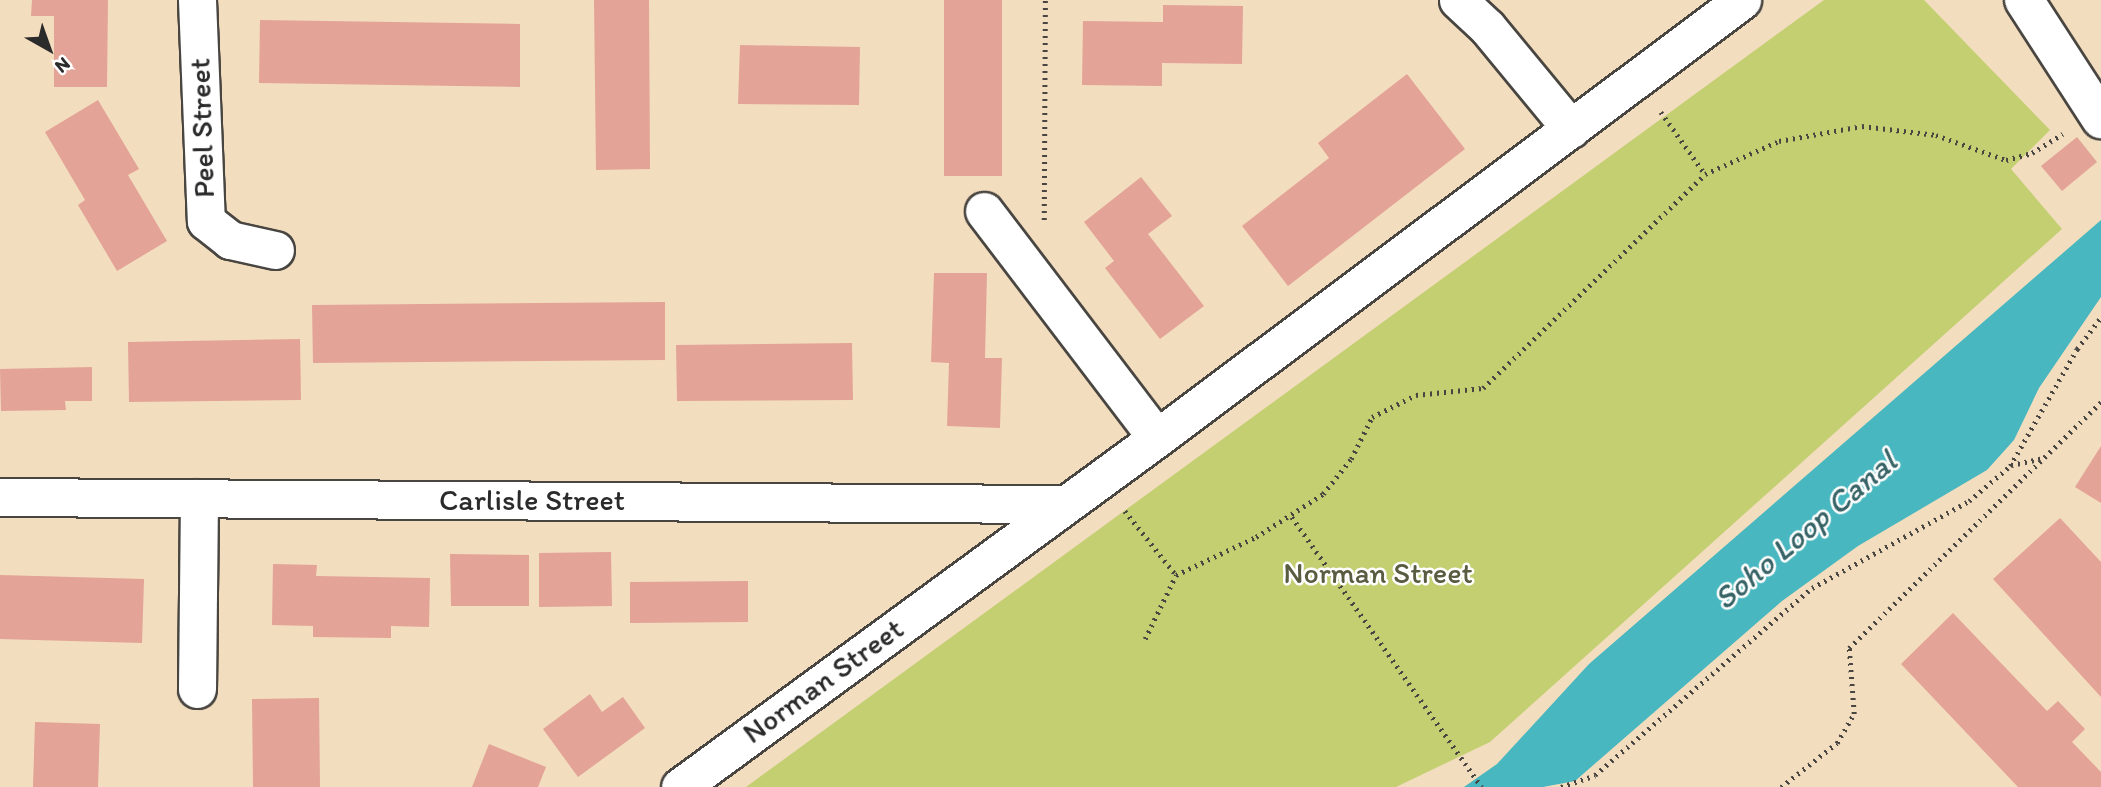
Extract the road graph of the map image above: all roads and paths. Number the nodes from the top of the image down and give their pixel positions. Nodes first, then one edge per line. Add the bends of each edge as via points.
1 (197, 0) edge
2 (1045, 0) edge
3 (1458, 0) edge
4 (1742, 0) edge
5 (2025, 0) edge
6 (1637, 79) junction
7 (2098, 115) edge
8 (1571, 129) junction
9 (1705, 174) junction
10 (984, 211) dead end
11 (275, 250) dead end
12 (1044, 289) junction
13 (2101, 317) edge
14 (2101, 402) edge
15 (1157, 438) junction
16 (2042, 458) junction
17 (2010, 466) junction
18 (1100, 480) junction
19 (0, 497) edge
20 (199, 498) junction
21 (1064, 505) junction
22 (1292, 517) junction
23 (1176, 575) junction
24 (1145, 639) dead end
25 (197, 689) dead end
26 (680, 787) edge
27 (1482, 787) edge
28 (1561, 787) edge
29 (1781, 787) edge

1 - 11 street, Peel Street via 206,221 230,240
2 - 12 path
3 - 8 street via 1487,27
4 - 6 street, Norman Street
5 - 7 main road
6 - 8 street, Norman Street
6 - 9 path
7 - 9 path via 2032,153 2006,160 1936,135 1862,125 1779,141
8 - 15 street, Norman Street
9 - 22 path via 1483,388 1416,395 1372,417 1351,459 1323,494
10 - 12 street
12 - 15 street
13 - 17 path via 2077,349
14 - 16 path
15 - 18 street, Norman Street
16 - 17 path
16 - 29 path via 1849,648 1854,714 1837,743
17 - 28 path via 1969,501 1812,588 1595,775
18 - 21 street, Norman Street
18 - 23 path
19 - 20 street, Carlisle Street
20 - 21 street, Carlisle Street
20 - 25 street
21 - 26 street, Norman Street
22 - 23 path
22 - 27 path
23 - 24 path

